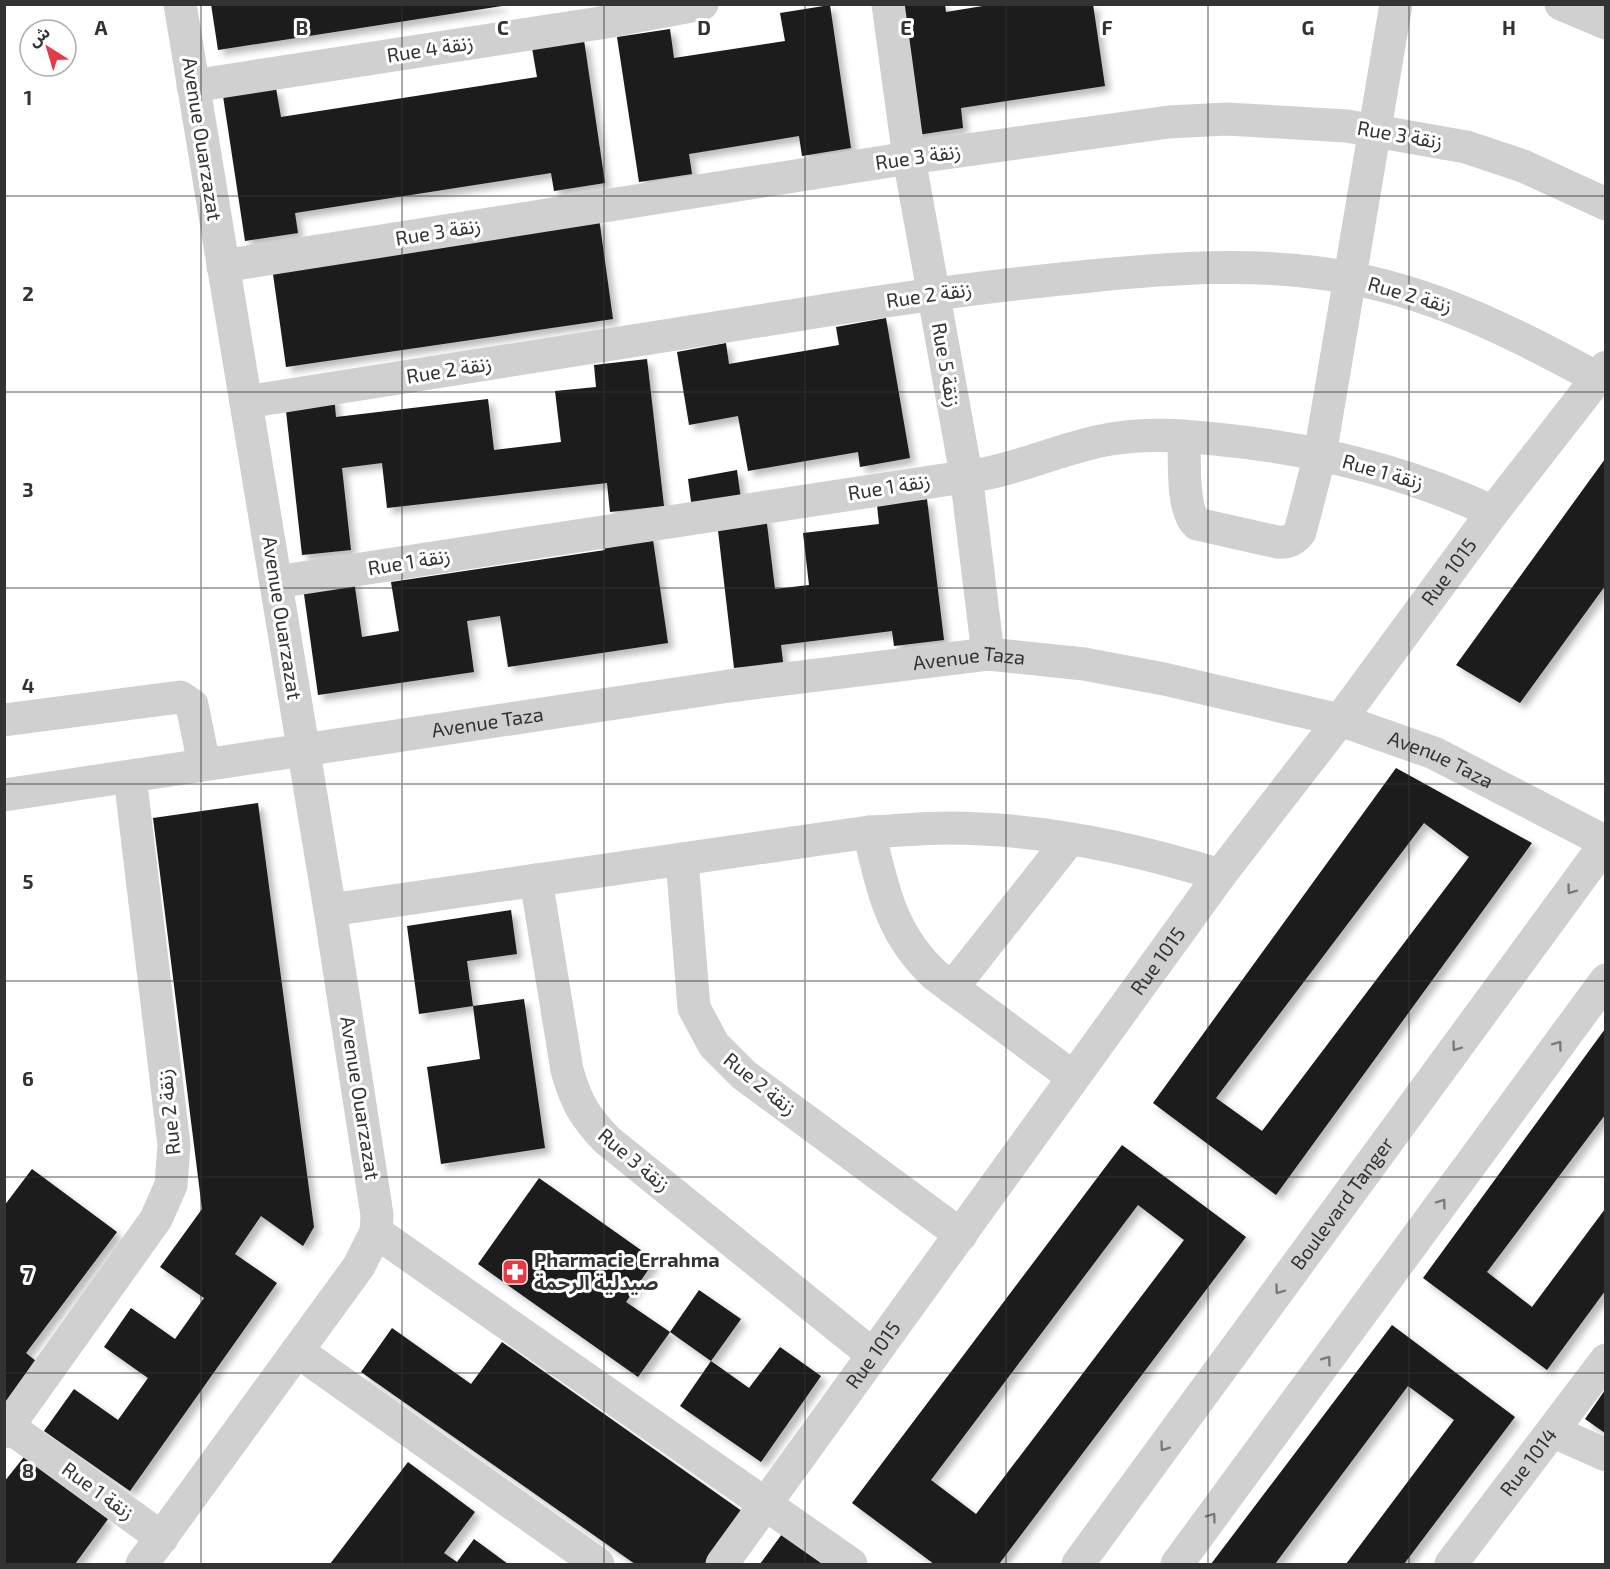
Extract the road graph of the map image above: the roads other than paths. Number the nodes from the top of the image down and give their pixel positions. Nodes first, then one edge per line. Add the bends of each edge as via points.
1 (180, 4) edge
2 (702, 4) edge
3 (888, 4) edge
4 (1396, 4) edge
5 (1561, 4) edge
6 (1605, 23) edge
7 (193, 86) junction
8 (1377, 130) junction
9 (909, 158) junction
10 (1605, 204) edge
11 (223, 266) junction
12 (1349, 278) junction
13 (933, 293) junction
14 (1601, 372) edge
15 (246, 402) junction
16 (1184, 436) junction
17 (1320, 455) junction
18 (966, 474) junction
19 (1493, 512) junction
20 (276, 582) junction
21 (988, 654) junction
22 (4, 720) edge
23 (1340, 720) junction
24 (304, 752) junction
25 (204, 764) junction
26 (130, 777) junction
27 (4, 795) edge
28 (869, 832) junction
29 (1069, 840) junction
30 (1605, 842) edge
31 (682, 859) junction
32 (1220, 875) junction
33 (536, 880) junction
34 (330, 910) junction
35 (1605, 980) edge
36 (952, 988) junction
37 (1074, 1077) junction
38 (376, 1232) junction
39 (961, 1235) junction
40 (297, 1351) junction
41 (873, 1355) junction
42 (1605, 1360) edge
43 (6, 1427) edge
44 (1554, 1432) junction
45 (1605, 1455) edge
46 (765, 1506) junction
47 (162, 1538) junction
48 (1462, 1561) edge
49 (142, 1564) edge
50 (598, 1564) edge
51 (722, 1564) edge
52 (850, 1564) edge
53 (1078, 1564) edge
54 (1177, 1564) edge

1 - 7 street, Avenue Ouarzazat
2 - 7 street, Rue 4 زنقة
3 - 9 street, Rue 5 زنقة
4 - 8 street
5 - 6 street
7 - 11 street, Avenue Ouarzazat
8 - 9 street, Rue 3 زنقة via 1288,121 1169,122
8 - 10 street, Rue 3 زنقة via 1466,147 1523,166
8 - 12 street
9 - 11 street, Rue 3 زنقة
9 - 13 street, Rue 5 زنقة
11 - 15 street, Avenue Ouarzazat
12 - 13 street, Rue 2 زنقة via 1291,270 1204,268
12 - 14 street, Rue 2 زنقة via 1464,311
12 - 17 street
13 - 15 street, Rue 2 زنقة
13 - 18 street, Rue 5 زنقة
14 - 19 street, Rue 1015
15 - 20 street, Avenue Ouarzazat
16 - 17 street, Rue 1 زنقة
16 - 17 street via 1192,519 1203,528 1277,542 1290,541 1300,532
16 - 18 street, Rue 1 زنقة via 1112,439 1005,470
17 - 19 street, Rue 1 زنقة via 1403,476
18 - 20 street, Rue 1 زنقة
18 - 21 street, Rue 5 زنقة
19 - 23 street, Rue 1015
20 - 24 street, Avenue Ouarzazat
21 - 23 street, Avenue Taza via 1107,669
21 - 24 street, Avenue Taza via 729,686
22 - 25 street via 180,697 192,705
23 - 30 street, Avenue Taza via 1434,753
23 - 32 street, Rue 1015
24 - 25 street, Avenue Taza
24 - 34 street, Avenue Ouarzazat
25 - 26 street, Avenue Taza
26 - 27 street, Avenue Taza
26 - 43 street, Rue 2 زنقة via 174,1146 171,1185 156,1219
28 - 29 street via 946,828
28 - 31 street
28 - 36 street via 894,924 918,960
29 - 32 street via 1137,851
29 - 36 street
30 -> 53 street, Boulevard Tanger
31 - 33 street
31 - 39 street, Rue 2 زنقة via 694,1008 714,1045 744,1075
32 - 37 street, Rue 1015
33 - 34 street
33 - 41 street, Rue 3 زنقة via 567,1070 575,1099 588,1120 607,1140
34 - 38 street, Avenue Ouarzazat via 376,1199
54 -> 35 street
36 - 37 street
37 - 39 street, Rue 1015
38 - 40 street via 359,1266
38 - 46 street
39 - 41 street, Rue 1015
40 - 47 street
40 - 50 street
41 - 46 street, Rue 1015
42 - 44 street, Rue 1014
43 - 47 street, Rue 1 زنقة
44 - 45 street
44 - 48 street, Rue 1014
46 - 51 street, Rue 1015
46 - 52 street
47 - 49 street

